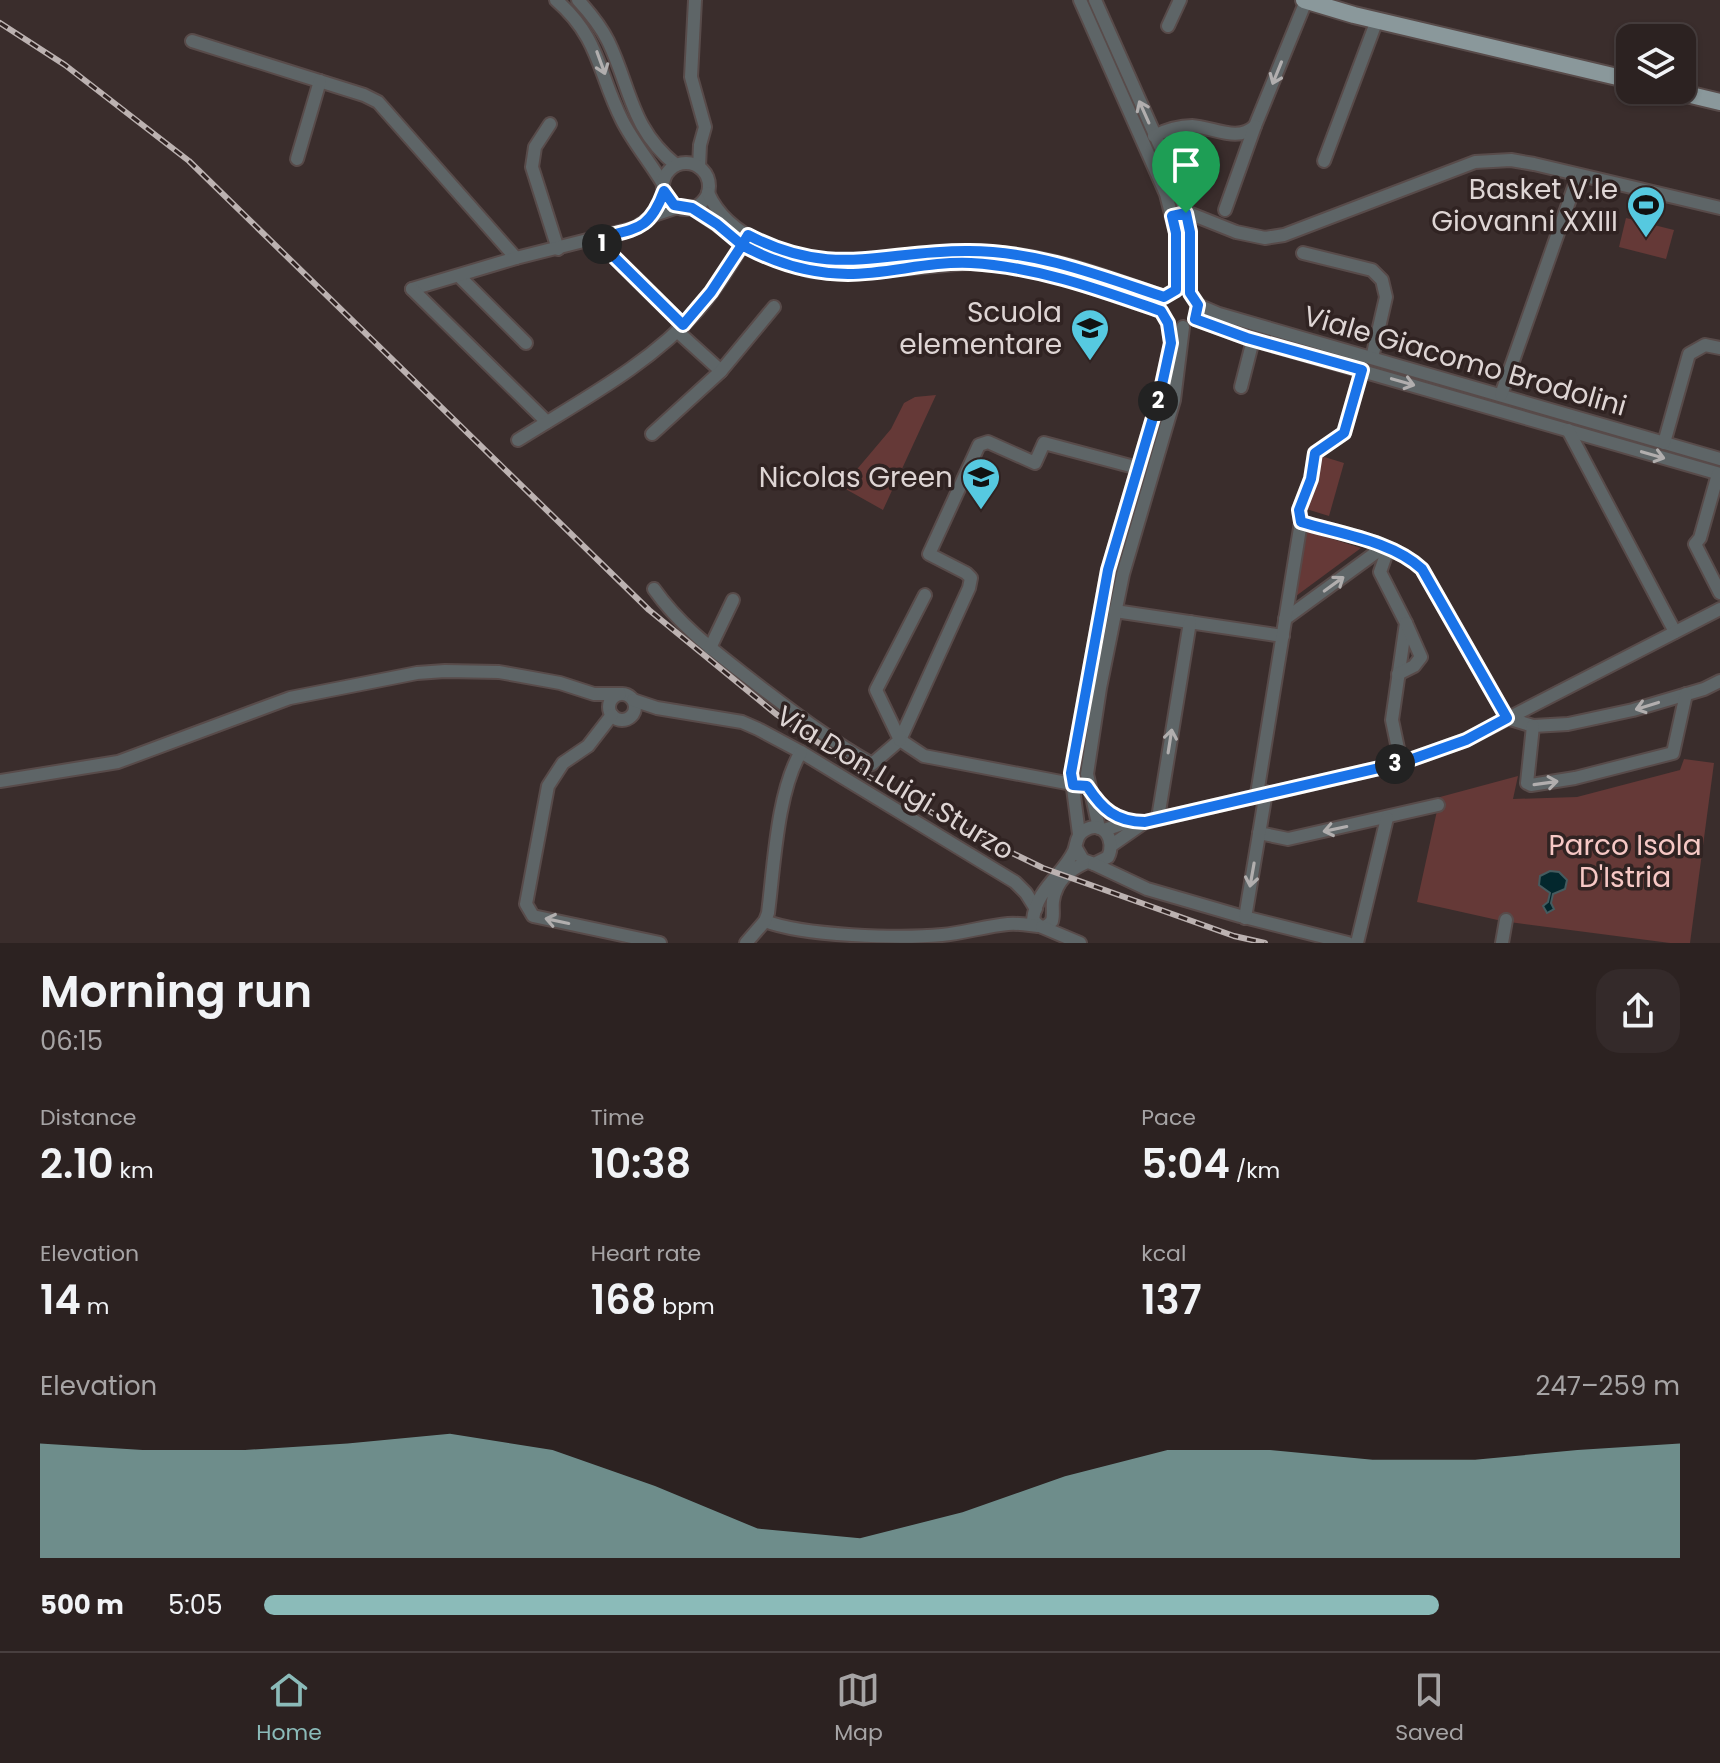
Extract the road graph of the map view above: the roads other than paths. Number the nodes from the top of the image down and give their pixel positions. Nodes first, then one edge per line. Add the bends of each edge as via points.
1 (556, 0) edge
2 (578, 0) edge
3 (695, 0) edge
4 (1080, 0) edge
5 (1095, 0) edge
6 (1180, 0) edge
7 (1305, 0) edge
8 (1322, 4) edge
9 (1377, 20) junction
10 (1168, 26) dead end
11 (192, 41) dead end
12 (1616, 77) edge
13 (320, 81) junction
14 (1696, 96) edge
15 (1720, 102) edge
16 (550, 124) dead end
17 (1255, 126) junction
18 (1154, 136) junction
19 (700, 145) junction
20 (297, 159) dead end
21 (1324, 161) dead end
22 (679, 164) junction
23 (699, 167) junction
24 (1578, 176) junction
25 (663, 187) junction
26 (708, 193) junction
27 (678, 207) junction
28 (692, 208) junction
29 (1720, 208) edge
30 (1225, 210) dead end
31 (1186, 213) junction
32 (654, 215) junction
33 (1172, 216) junction
34 (596, 239) junction
35 (745, 240) junction
36 (558, 249) junction
37 (1303, 253) dead end
38 (516, 258) junction
39 (459, 276) junction
40 (1084, 277) junction
41 (1176, 290) junction
42 (1190, 293) junction
43 (1164, 297) junction
44 (1198, 305) junction
45 (774, 307) dead end
46 (1161, 311) junction
47 (1168, 323) junction
48 (1189, 323) junction
49 (680, 328) junction
50 (1253, 340) junction
51 (526, 343) dead end
52 (1720, 348) edge
53 (1372, 358) junction
54 (1362, 370) junction
55 (721, 371) junction
56 (1241, 387) dead end
57 (1501, 395) junction
58 (547, 422) junction
59 (1568, 430) junction
60 (652, 434) dead end
61 (518, 440) dead end
62 (1664, 443) junction
63 (1720, 459) edge
64 (1138, 468) junction
65 (1719, 474) edge
66 (1127, 506) junction
67 (1141, 511) junction
68 (1301, 522) junction
69 (1382, 547) junction
70 (654, 589) dead end
71 (1720, 593) edge
72 (925, 595) dead end
73 (733, 600) dead end
74 (1720, 609) edge
75 (1115, 611) junction
76 (1285, 619) junction
77 (1190, 622) junction
78 (1406, 623) junction
79 (1675, 632) junction
80 (1283, 636) junction
81 (710, 648) junction
82 (1398, 674) junction
83 (1720, 681) edge
84 (594, 694) junction
85 (620, 694) junction
86 (1686, 694) junction
87 (633, 706) junction
88 (611, 712) junction
89 (1507, 718) junction
90 (1533, 726) junction
91 (900, 740) junction
92 (801, 752) junction
93 (1401, 763) junction
94 (0, 781) edge
95 (1073, 785) junction
96 (1087, 786) junction
97 (1262, 793) junction
98 (1438, 805) dead end
99 (1387, 818) junction
100 (1151, 820) junction
101 (1128, 822) junction
102 (1101, 829) junction
103 (1259, 833) junction
104 (1079, 834) junction
105 (1076, 848) junction
106 (1111, 849) junction
107 (1091, 863) junction
108 (1120, 876) junction
109 (1015, 882) junction
110 (1048, 882) junction
111 (1036, 909) junction
112 (1054, 916) junction
113 (1245, 918) junction
114 (1506, 920) dead end
115 (765, 921) junction
116 (1040, 927) junction
117 (868, 939) edge
118 (1077, 942) edge
119 (660, 943) edge
120 (746, 943) edge
121 (1348, 943) edge
122 (1357, 943) edge
123 (1502, 943) edge

1 -> 25 street via 588,35 623,122
2 - 22 street via 608,41 639,122 658,149
3 - 19 street via 690,60 705,127
4 - 33 street
18 -> 5 street
6 - 10 street
7 - 8 main road
7 -> 17 street
8 - 9 main road
9 - 12 main road
9 - 21 street
11 - 13 street
13 - 20 street
13 - 38 street via 378,102
14 - 15 main road
16 - 36 street via 535,147 532,167
17 - 18 street via 1240,135 1190,126
17 - 30 street
18 - 31 street
19 - 22 street
19 - 23 street
22 - 23 street
22 - 25 street via 669,171
23 - 26 street via 708,179
24 - 29 street
24 - 31 street via 1511,160 1475,162 1265,238
24 - 57 street
25 - 27 street
25 - 32 street
26 - 28 street
26 - 35 street
27 - 28 street
27 - 32 street
28 - 35 street
31 - 33 street
31 - 42 street
32 - 34 street via 635,228
33 - 41 street
34 - 36 street
34 - 49 street
35 - 40 street via 812,259 850,262 969,251 1014,254
35 - 49 street
36 - 38 street
37 - 53 street via 1372,270 1382,280 1386,297
38 - 39 street
39 - 51 street
39 - 58 street via 412,289
40 - 43 street
40 - 46 street
41 - 42 street
41 - 43 street
42 - 44 street
43 - 46 street
44 - 48 street
44 - 53 street, Viale Giacomo Brodolini
45 - 55 street
46 - 47 street
47 - 48 street
47 - 64 street via 1171,343
48 - 50 street, Viale Giacomo Brodolini
48 - 67 street via 1174,400
49 - 55 street
49 - 58 street via 635,365
50 - 54 street, Viale Giacomo Brodolini
50 - 56 street
52 - 62 street via 1705,345 1689,354
53 - 57 street, Viale Giacomo Brodolini
54 -> 59 street, Viale Giacomo Brodolini
54 - 68 street via 1344,433 1315,453 1299,510
55 - 60 street
57 - 62 street, Viale Giacomo Brodolini
58 - 61 street
59 -> 65 street, Viale Giacomo Brodolini
59 - 79 street
62 - 63 street, Viale Giacomo Brodolini
64 - 66 street
64 - 91 street via 1044,443 1035,463 988,442 979,445 929,554 966,573 969,588
65 - 71 street via 1695,544
66 - 67 street
66 - 95 street via 1108,570
67 - 75 street
68 - 69 street
68 - 76 street
76 -> 69 street
69 - 78 street via 1380,572
69 - 89 street via 1410,557 1430,581
70 - 81 street
72 - 91 street via 876,690
73 - 81 street
74 - 79 street
75 - 77 street
75 - 96 street
76 - 80 street
77 - 80 street
100 -> 77 street
78 - 82 street
78 - 82 street via 1421,657
79 - 89 street
80 - 97 street
81 - 91 street via 839,746 872,764
82 - 93 street via 1392,720
83 - 86 street
84 - 85 street, Via Don Luigi Sturzo
84 - 88 street, Via Don Luigi Sturzo
84 - 94 street, Via Don Luigi Sturzo via 499,672 420,672 290,698 118,762
85 - 87 street, Via Don Luigi Sturzo via 627,695
85 - 88 street via 612,698
86 -> 90 street via 1588,721
90 -> 86 street via 1527,783 1575,778 1673,753
87 - 88 street, Via Don Luigi Sturzo via 624,719
87 - 92 street, Via Don Luigi Sturzo via 742,722
119 -> 88 street via 533,916 526,904 548,786 563,763 588,746
89 - 90 street
89 - 93 street via 1466,740
91 - 95 street via 924,756
92 - 109 street, Via Don Luigi Sturzo
92 - 115 street via 781,819
93 - 97 street
95 - 96 street
95 - 104 street
96 - 101 street via 1105,810
96 - 102 street
97 - 100 street
97 - 103 street
98 - 99 street
99 -> 103 street via 1288,839
99 - 122 street
100 - 101 street
100 - 106 street
101 - 102 street
102 - 104 street
102 - 106 street
103 -> 113 street
104 - 105 street
105 - 107 street via 1079,857
105 - 110 street
106 - 107 street via 1104,861
106 - 108 street
107 - 108 street
107 - 112 street via 1060,881 1053,897
108 - 113 street
109 - 110 street, Via Don Luigi Sturzo
109 - 111 street, Via Don Luigi Sturzo
110 - 111 street
111 - 116 street via 1033,920
112 - 116 street
112 - 118 street
113 - 121 street
114 - 123 street
115 - 117 street
115 - 120 street
116 - 117 street via 1010,923 937,936
116 - 118 street

